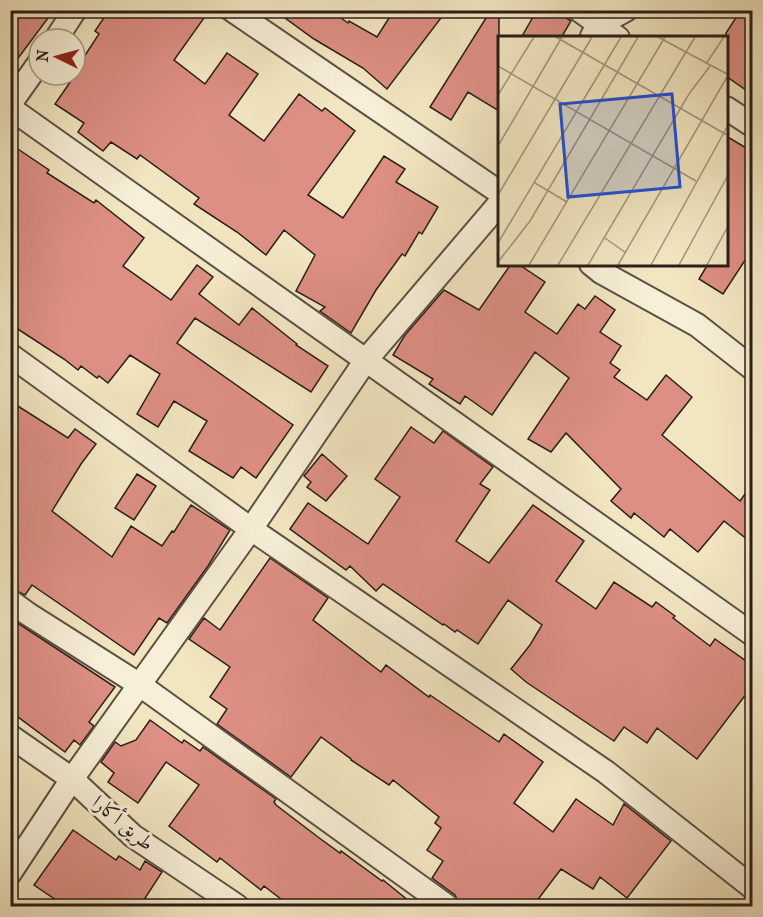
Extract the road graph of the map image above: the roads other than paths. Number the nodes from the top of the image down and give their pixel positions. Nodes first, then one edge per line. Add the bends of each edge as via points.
1 (75, 10) edge
2 (232, 10) edge
3 (579, 10) edge
4 (626, 10) edge
5 (64, 27) edge
6 (603, 33) edge
7 (27, 81) edge
8 (10, 106) edge
9 (727, 109) edge
10 (753, 125) edge
11 (498, 191) edge
12 (498, 205) edge
13 (594, 266) edge
14 (10, 355) edge
15 (366, 360) junction
16 (753, 368) edge
17 (251, 529) junction
18 (10, 601) edge
19 (753, 634) edge
20 (140, 685) junction
21 (10, 736) edge
22 (72, 779) junction
23 (10, 873) edge
24 (753, 887) edge
25 (237, 906) edge
26 (447, 906) edge

1 - 5 street
2 - 11 street
3 - 6 street
4 - 6 street
7 - 8 street
8 - 15 street
9 - 10 street
12 - 15 street
13 - 16 street via 697,325
14 - 17 street
15 - 17 street
15 - 19 street
17 - 20 street
17 - 24 street via 606,772
18 - 20 street
20 - 22 street
20 - 26 street
21 - 22 street, طريق أكارا
22 - 23 street
22 - 25 street, طريق أكارا via 133,836

